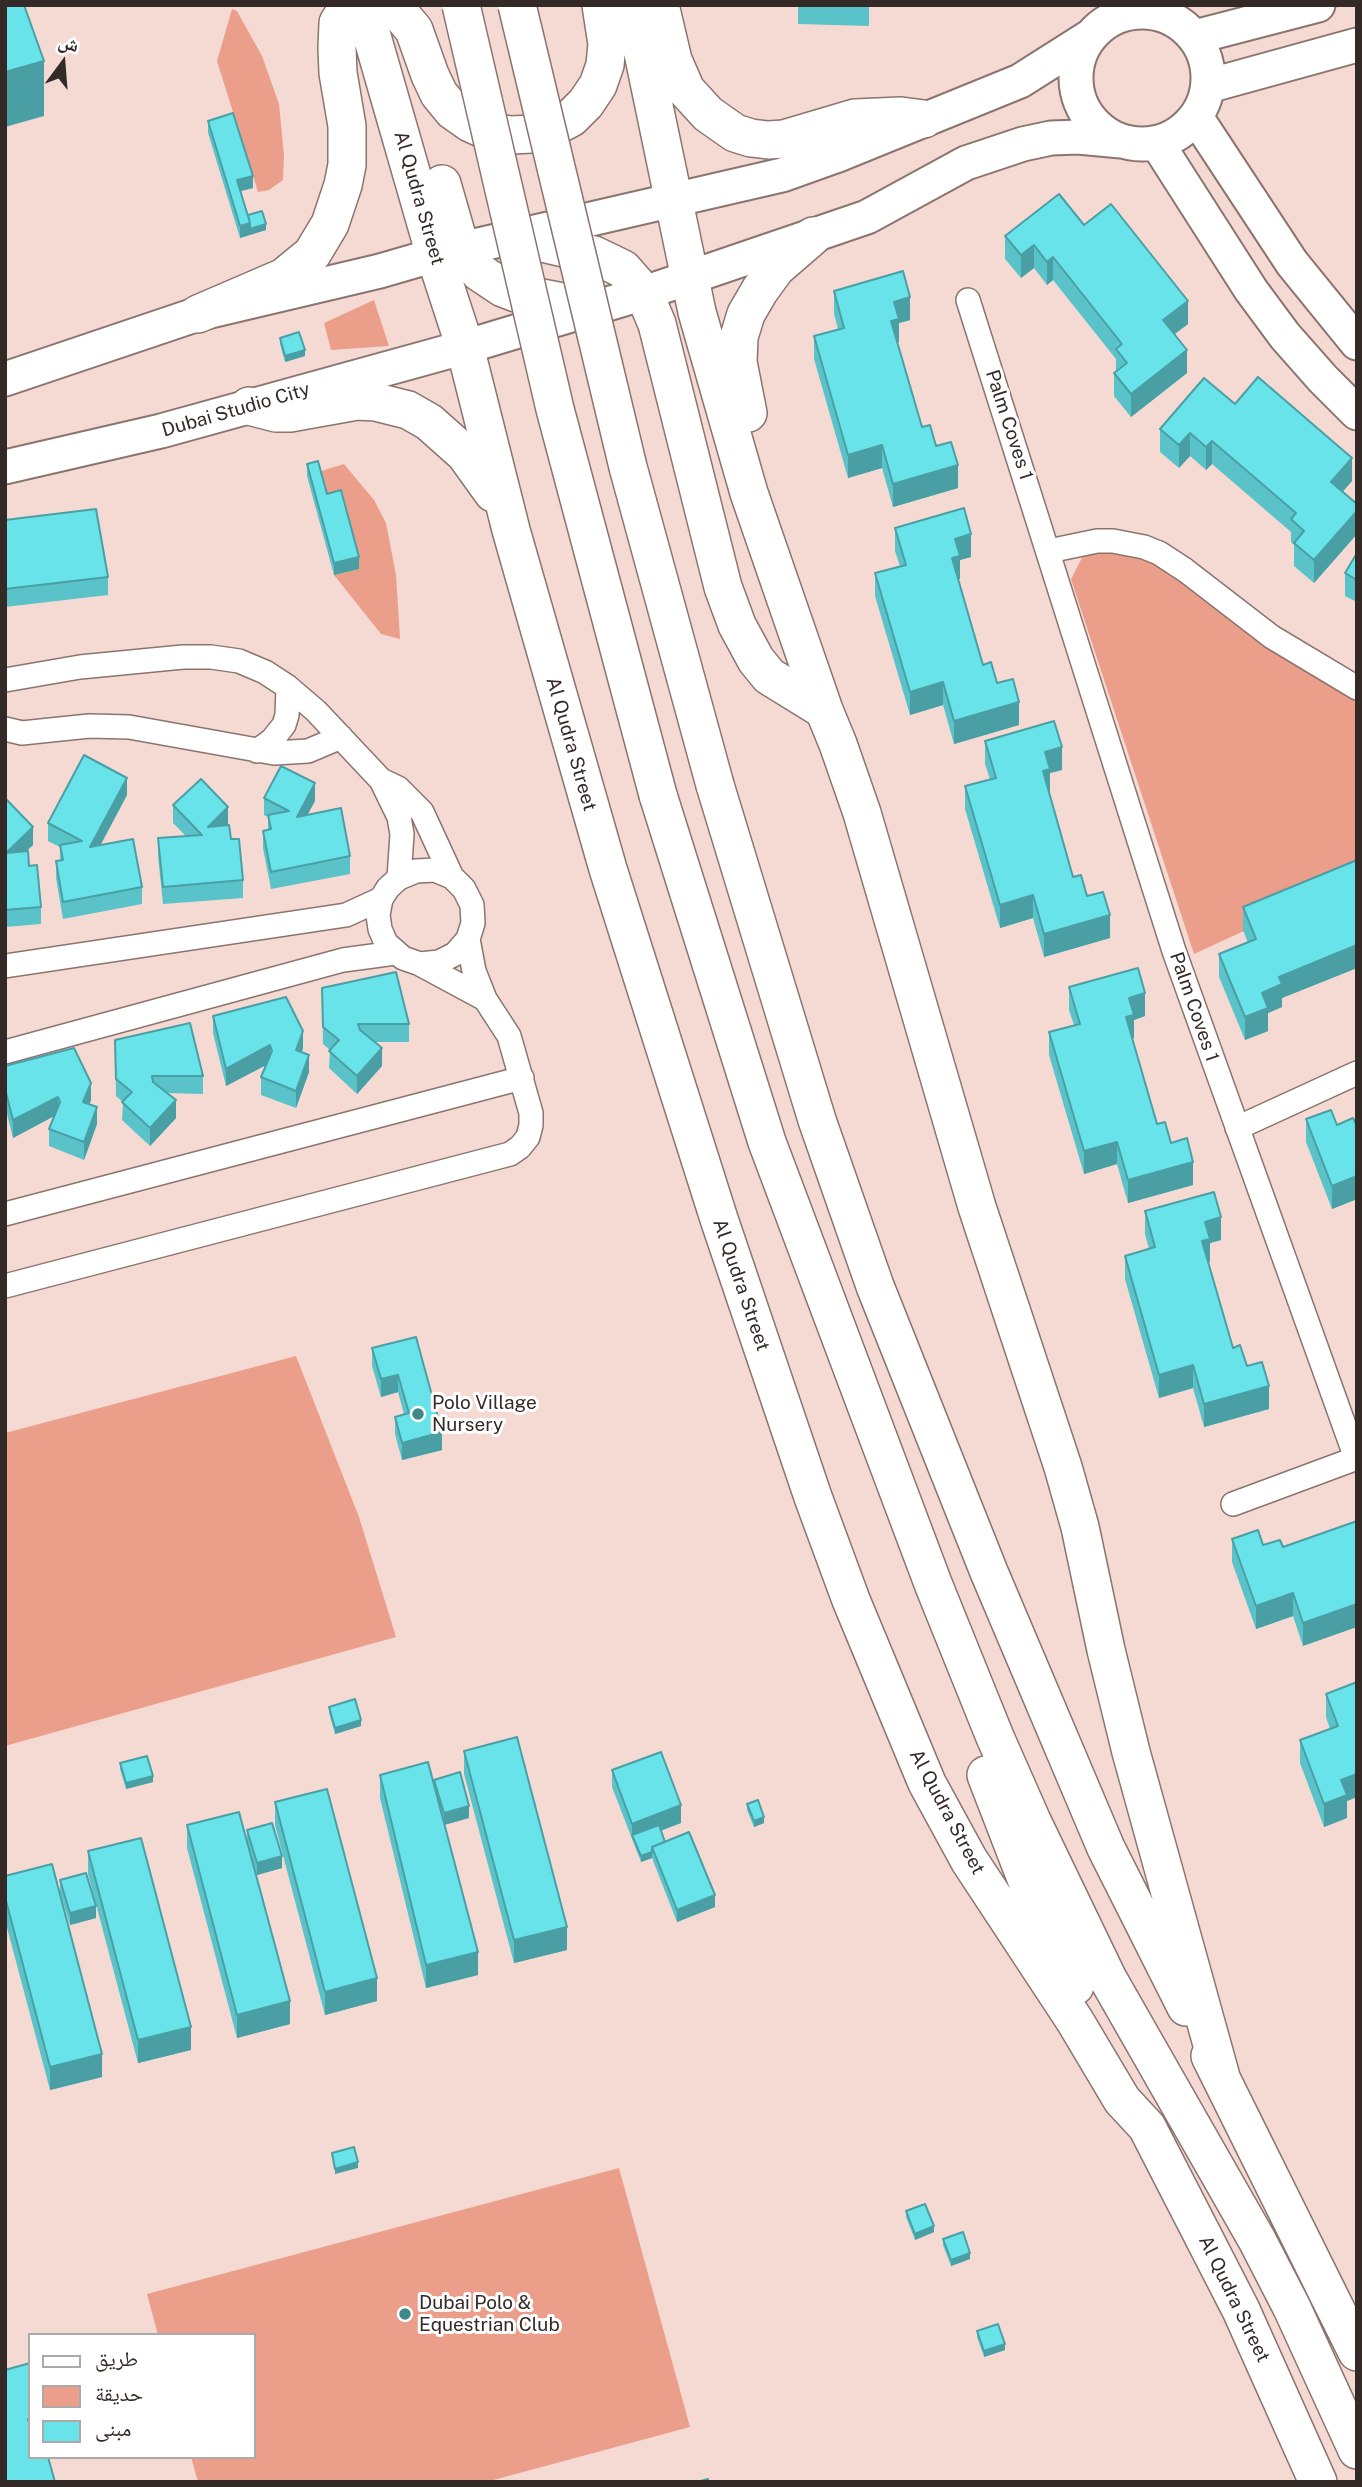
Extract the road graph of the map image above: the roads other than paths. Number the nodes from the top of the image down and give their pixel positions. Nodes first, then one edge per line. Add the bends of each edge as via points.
1 (349, 5) edge
2 (363, 5) edge
3 (391, 5) edge
4 (461, 5) edge
5 (517, 5) edge
6 (601, 5) edge
7 (633, 5) edge
8 (660, 5) edge
9 (1318, 5) edge
10 (1120, 10) edge
11 (1091, 36) junction
12 (1195, 37) junction
13 (1357, 45) edge
14 (1208, 86) junction
15 (1196, 117) junction
16 (925, 119) junction
17 (1121, 141) junction
18 (1157, 143) junction
19 (674, 199) junction
20 (813, 236) junction
21 (510, 239) junction
22 (448, 252) junction
23 (690, 278) junction
24 (644, 293) junction
25 (968, 300) dead end
26 (593, 308) junction
27 (198, 314) junction
28 (1357, 343) edge
29 (465, 346) junction
30 (5, 379) edge
31 (249, 406) junction
32 (1357, 413) edge
33 (5, 467) edge
34 (749, 493) junction
35 (511, 530) junction
36 (1049, 551) junction
37 (5, 680) edge
38 (288, 687) junction
39 (1357, 688) edge
40 (824, 710) junction
41 (5, 729) edge
42 (341, 737) junction
43 (257, 751) junction
44 (381, 780) junction
45 (452, 877) junction
46 (399, 878) junction
47 (382, 899) junction
48 (468, 939) junction
49 (395, 953) junction
50 (420, 964) junction
51 (5, 965) edge
52 (485, 999) junction
53 (5, 1052) edge
54 (1357, 1073) edge
55 (522, 1078) junction
56 (1237, 1128) junction
57 (5, 1214) edge
58 (5, 1286) edge
59 (1357, 1458) edge
60 (1233, 1504) dead end
61 (934, 1586) junction
62 (1221, 2077) junction
63 (1147, 2127) junction
64 (1357, 2352) edge
65 (1357, 2450) edge
66 (1318, 2482) edge

1 - 27 main road via 338,23 337,48 347,126 346,165 338,205 326,232 312,254 284,277
2 - 22 main road, Al Qudra Street
3 - 6 main road via 414,30 434,85 453,111 490,132 511,135 552,128 586,103 605,65
3 - 22 main road
4 - 61 main road, bridge via 555,409 658,795 767,1142
5 - 62 main road, bridge via 628,467 715,785 817,1120 875,1286 989,1572 1106,1848
7 - 19 main road
8 - 16 main road via 673,60 687,90 708,114 736,133 784,139 855,118
9 - 12 main road
10 - 11 main road
10 - 12 main road via 1162,15
11 - 16 main road via 1020,81
11 - 17 main road via 1080,55 1077,90 1092,121
12 - 14 main road via 1205,55
13 - 14 main road
14 - 15 main road
15 - 18 main road via 1179,133
15 - 28 main road via 1292,263
16 - 19 main road via 782,175
17 - 18 main road
17 - 20 main road, Dubai Studio City via 1078,137 1023,144 967,163 867,217
18 - 32 main road via 1285,336
19 - 21 main road
19 - 23 main road
20 - 23 main road, Dubai Studio City
20 - 34 main road via 760,289 740,337 739,371 754,446
21 - 22 main road
21 - 24 main road via 594,255 622,270
22 - 26 main road via 503,288
22 - 27 main road
22 - 29 main road, Al Qudra Street
23 - 24 main road, Dubai Studio City
23 - 34 main road
24 - 26 main road, Dubai Studio City
24 - 40 main road via 657,324 723,587 737,625 769,677
25 - 36 street, Palm Coves 1
26 - 29 main road, Dubai Studio City
27 - 30 main road
29 - 31 main road, Dubai Studio City
29 - 35 main road, Al Qudra Street
31 - 33 main road, Dubai Studio City
31 - 35 main road via 290,413 358,401 408,410 465,454 492,490
34 - 40 main road
35 - 63 main road, Al Qudra Street via 662,1044 851,1600 927,1783 969,1860 1122,2099
36 - 39 street via 1113,541 1159,553 1272,637
36 - 56 street, Palm Coves 1 via 1170,939
37 - 38 street via 80,667 211,656 265,671
38 - 42 street
38 - 43 street via 284,725
40 - 62 main road via 855,789 977,1207 1063,1467 1131,1752
41 - 43 street via 22,733 129,727
42 - 43 street via 308,751
42 - 44 street
44 - 45 street via 398,788 422,812
44 - 46 street via 399,817
45 - 46 street via 435,870
45 - 48 street via 472,905
46 - 47 street
47 - 49 street via 380,929
47 - 51 street via 337,916
48 - 50 street via 455,954
48 - 52 street
49 - 50 street
49 - 53 street via 343,960
50 - 52 street
52 - 55 street via 509,1036
54 - 56 street
55 - 57 street
55 - 58 street via 531,1125 528,1137 510,1154
56 - 59 street, Palm Coves 1
59 - 60 street, Palm Coves 1
61 - 63 main road via 952,1685 1027,1881 1059,1955
61 - 65 main road via 1069,1901 1147,2050 1257,2240
62 - 64 main road
63 - 66 main road, Al Qudra Street via 1241,2310

